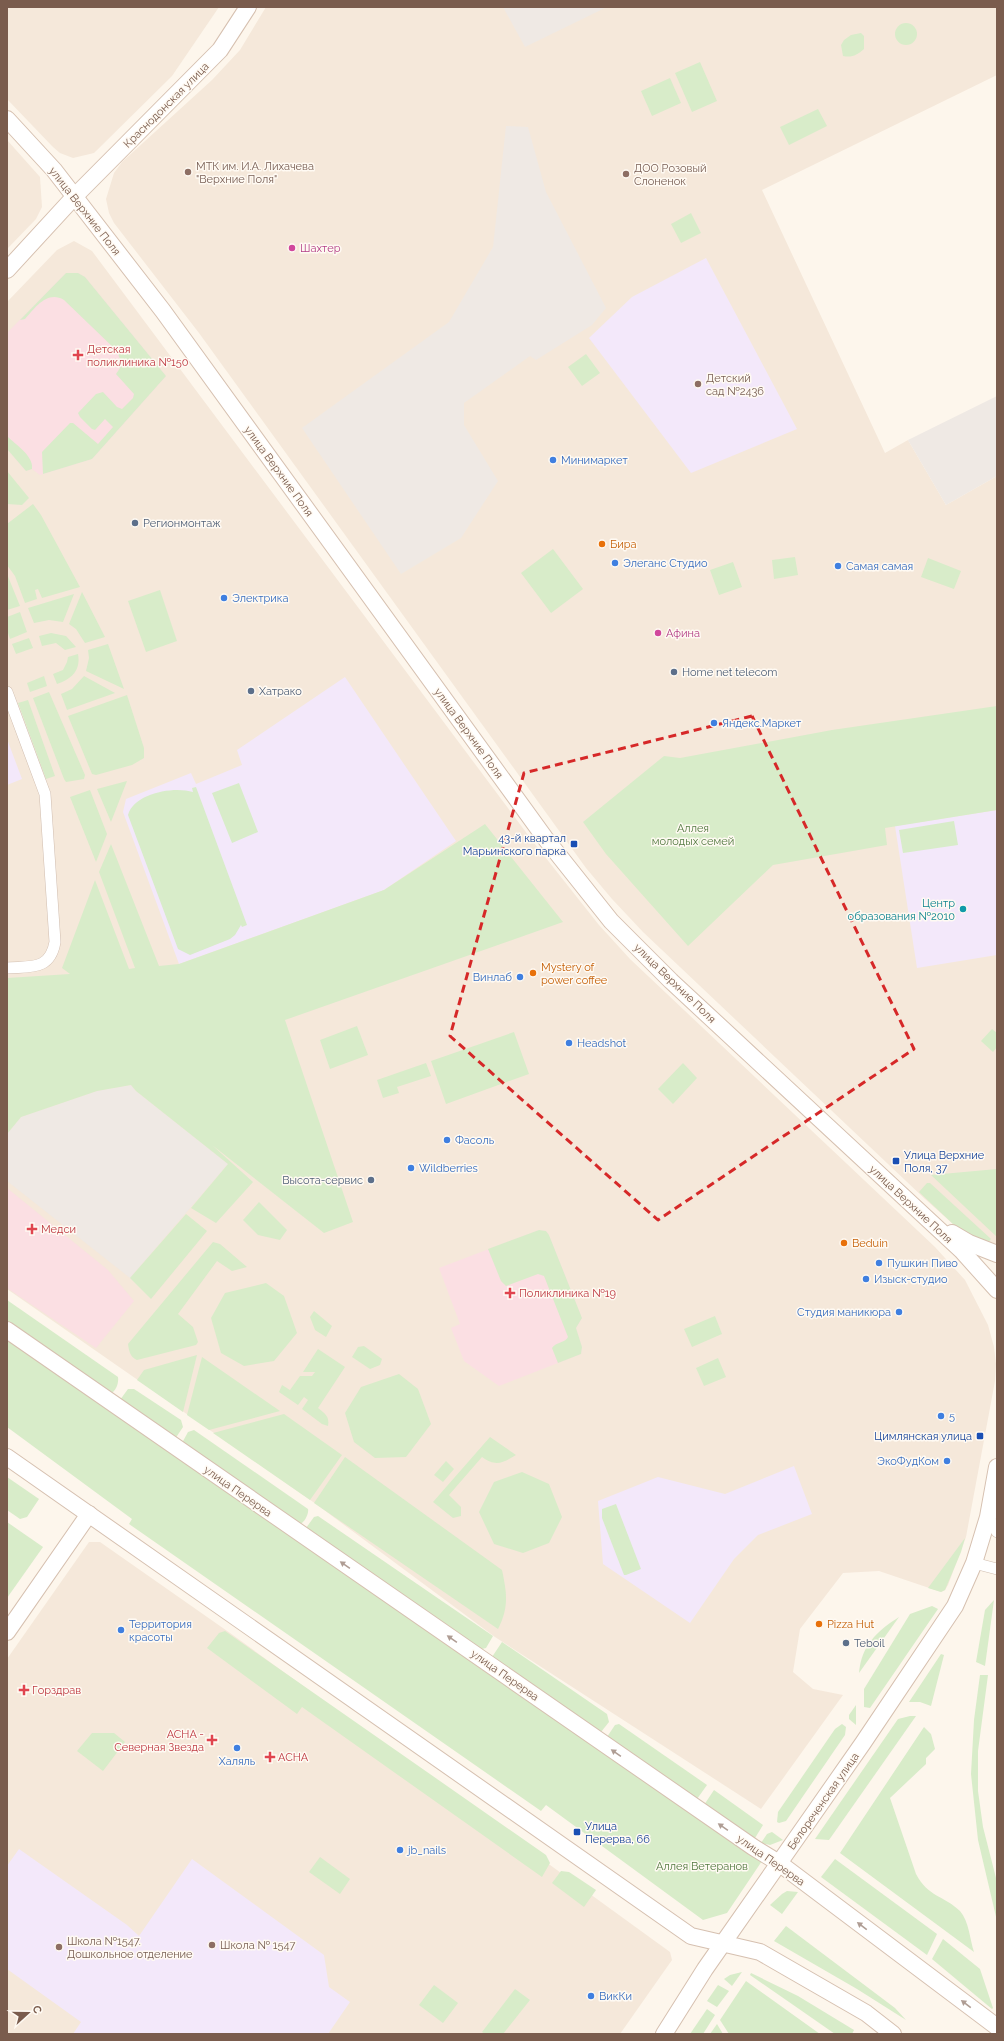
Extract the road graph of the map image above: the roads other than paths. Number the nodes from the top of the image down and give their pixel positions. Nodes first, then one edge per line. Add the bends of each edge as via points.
1 (248, 7) edge
2 (7, 118) edge
3 (74, 196) junction
4 (7, 270) edge
5 (7, 692) edge
6 (7, 968) edge
7 (924, 1215) junction
8 (997, 1254) edge
9 (997, 1290) edge
10 (7, 1330) edge
11 (7, 1457) edge
12 (997, 1467) edge
13 (89, 1514) junction
14 (988, 1517) junction
15 (997, 1532) edge
16 (974, 1563) junction
17 (997, 1569) edge
18 (7, 1632) edge
19 (779, 1864) junction
20 (724, 1943) junction
21 (997, 2027) edge
22 (664, 2034) edge
23 (894, 2034) edge

1 - 3 main road, Краснодонская улица via 220,50
2 - 3 main road, улица Верхние Поля
3 - 4 main road, Краснодонская улица
3 - 7 main road, улица Верхние Поля via 219,387 545,838 611,921
5 - 6 street via 45,794 55,942 54,952 42,965
7 - 8 main road via 969,1243
7 - 9 main road, улица Верхние Поля via 973,1262
19 -> 10 main road, улица Перерва
11 - 13 main road
12 - 14 main road
13 - 18 main road
13 - 20 main road via 691,1936
14 - 15 street
14 - 16 main road
16 - 17 street
16 - 19 main road, Белореченская улица via 958,1602 934,1640
19 - 20 main road, Белореченская улица
21 -> 19 main road, улица Перерва
20 - 22 main road, Белореченская улица
20 - 23 main road via 760,1952 866,2013

